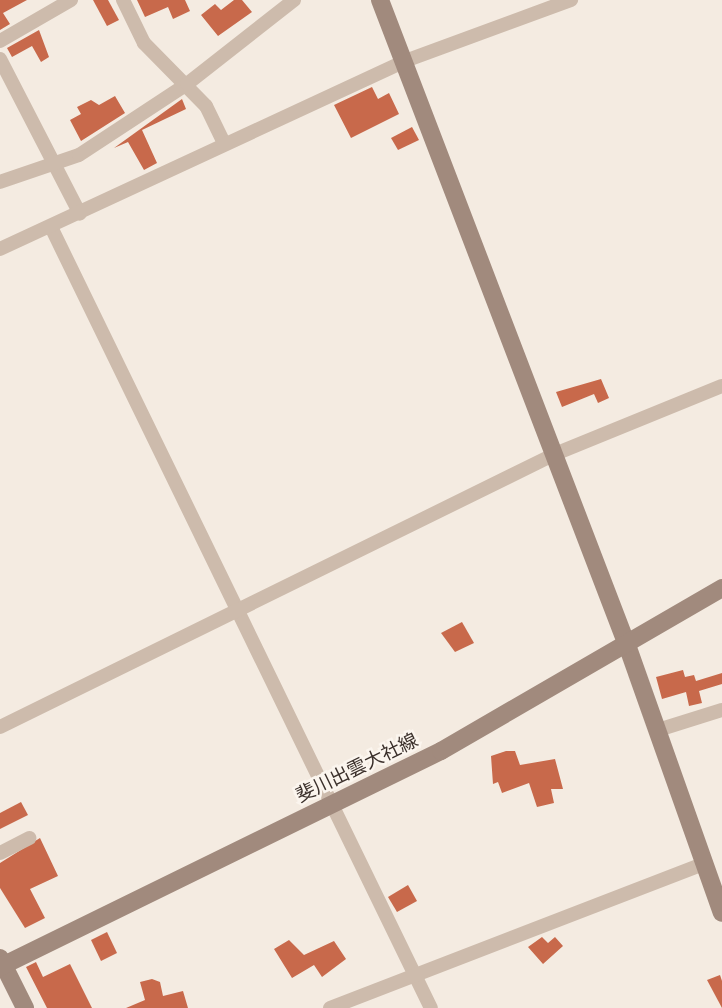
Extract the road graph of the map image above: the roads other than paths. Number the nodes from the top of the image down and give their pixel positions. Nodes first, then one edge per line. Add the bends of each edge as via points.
1 (71, 0) edge
2 (122, 0) edge
3 (294, 0) edge
4 (380, 0) edge
5 (571, 0) edge
6 (0, 41) edge
7 (0, 58) edge
8 (405, 61) junction
9 (187, 85) junction
10 (224, 143) junction
11 (53, 164) junction
12 (0, 182) edge
13 (80, 214) junction
14 (52, 229) junction
15 (0, 248) edge
16 (722, 386) edge
17 (555, 454) junction
18 (722, 588) edge
19 (236, 614) junction
20 (627, 645) junction
21 (722, 710) edge
22 (0, 727) edge
23 (658, 730) junction
24 (331, 804) junction
25 (29, 838) dead end
26 (0, 853) edge
27 (704, 864) junction
28 (722, 913) edge
29 (1, 963) edge
30 (414, 974) junction
31 (24, 1008) edge
32 (330, 1008) edge
33 (431, 1008) edge

1 - 6 street
2 - 9 street via 144,43
3 - 9 street
4 - 8 street
5 - 8 street
7 - 11 street
8 - 10 street
8 - 17 street
9 - 10 street
9 - 11 street via 79,155
10 - 13 street
11 - 12 street
11 - 13 street
13 - 14 street
14 - 15 street
14 - 19 street
16 - 17 street
17 - 19 street
17 - 20 street
18 - 20 street, 斐川出雲大社線
19 - 22 street
19 - 24 street
20 - 23 street
20 - 24 street, 斐川出雲大社線 via 441,751
21 - 23 street
23 - 27 street
24 - 29 street, 斐川出雲大社線
24 - 30 street
25 - 26 street
27 - 28 street
27 - 30 street
29 - 31 street
30 - 32 street
30 - 33 street

